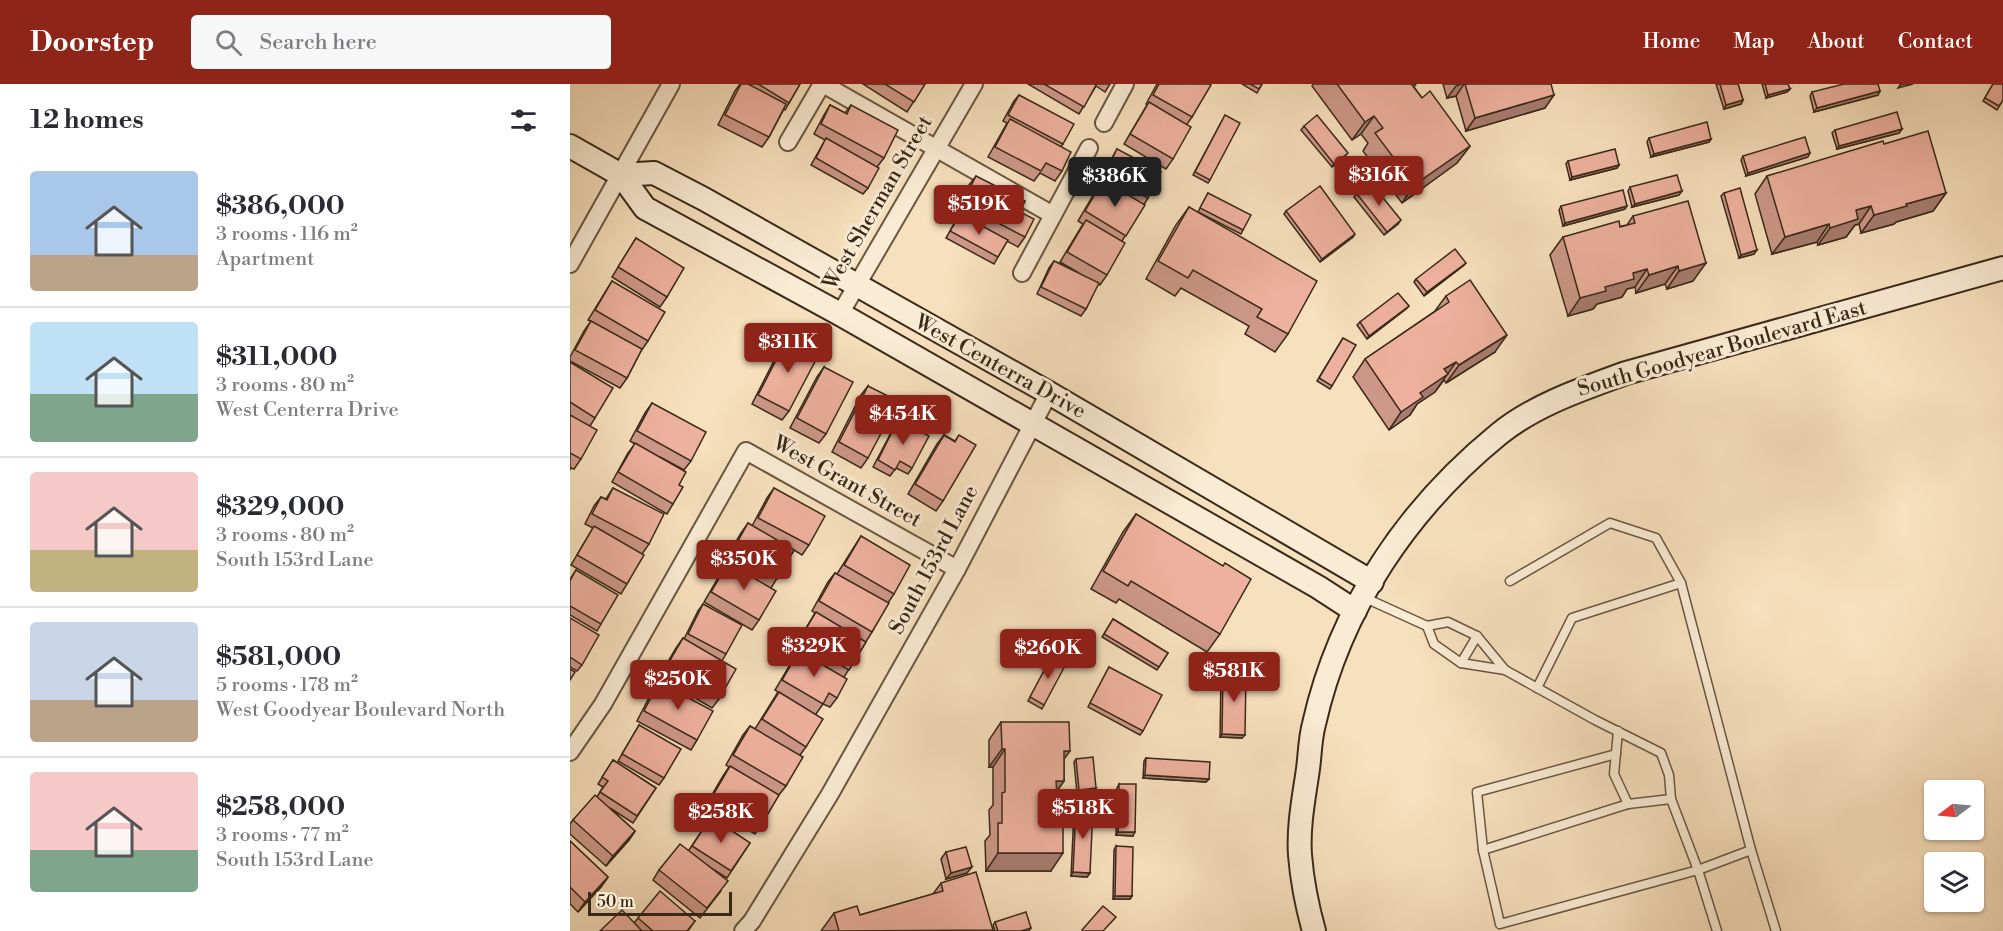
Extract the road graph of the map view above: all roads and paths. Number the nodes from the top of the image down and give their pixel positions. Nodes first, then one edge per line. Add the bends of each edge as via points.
1 (671, 84) edge
2 (822, 84) edge
3 (974, 84) edge
4 (1125, 84) edge
5 (1104, 123) dead end
6 (788, 142) dead end
7 (570, 146) edge
8 (1089, 148) dead end
9 (935, 150) junction
10 (621, 175) junction
11 (1053, 215) junction
12 (570, 264) edge
13 (2003, 268) edge
14 (1022, 273) dead end
15 (856, 285) junction
16 (840, 314) junction
17 (1049, 393) junction
18 (1032, 423) junction
19 (957, 569) junction
20 (1510, 581) dead end
21 (1681, 583) junction
22 (1363, 597) junction
23 (1427, 626) junction
24 (1477, 636) junction
25 (1461, 663) junction
26 (1505, 670) junction
27 (1537, 687) junction
28 (1618, 731) junction
29 (570, 752) edge
30 (1616, 754) junction
31 (1671, 799) junction
32 (1628, 804) junction
33 (1483, 850) junction
34 (1751, 850) junction
35 (1698, 870) junction
36 (744, 931) edge
37 (1314, 931) edge
38 (1717, 931) edge
39 (1776, 931) edge

1 - 10 street
2 - 6 street
2 - 9 street
3 - 9 street, West Sherman Street
4 - 5 street
7 - 10 street, West Centerra Drive
8 - 11 street
9 - 11 street
9 - 15 street, West Sherman Street
10 - 12 street
10 - 15 street, West Centerra Drive via 654,173
10 - 16 street, West Centerra Drive via 645,208
11 - 14 street
13 - 22 street, South Goodyear Boulevard East via 1626,373 1558,399 1500,433 1438,490 1412,520
15 - 16 street, West Sherman Street
15 - 17 street, West Centerra Drive
16 - 18 street, West Centerra Drive
17 - 18 street, South 153rd Lane
17 - 22 street, West Centerra Drive
18 - 19 street, South 153rd Lane
18 - 22 street, West Centerra Drive via 1318,586
19 - 29 street, West Grant Street via 746,451 603,704
19 - 36 street, South 153rd Lane via 830,794
20 - 21 lane via 1610,523 1656,538
21 - 27 lane via 1572,618
21 - 34 lane
22 - 23 lane
22 - 37 street, South Goodyear Boulevard East via 1339,644 1313,726 1300,854
23 - 24 lane via 1448,622
23 - 25 lane via 1434,644
24 - 25 lane
24 - 26 lane
25 - 26 lane
26 - 27 lane
27 - 28 lane
28 - 30 lane
28 - 31 lane via 1661,753 1669,775
30 - 32 lane via 1614,774
30 - 33 lane via 1477,792
31 - 32 lane
31 - 35 lane
32 - 33 lane
33 - 35 lane via 1500,924
34 - 35 lane
34 - 39 lane
35 - 38 lane

